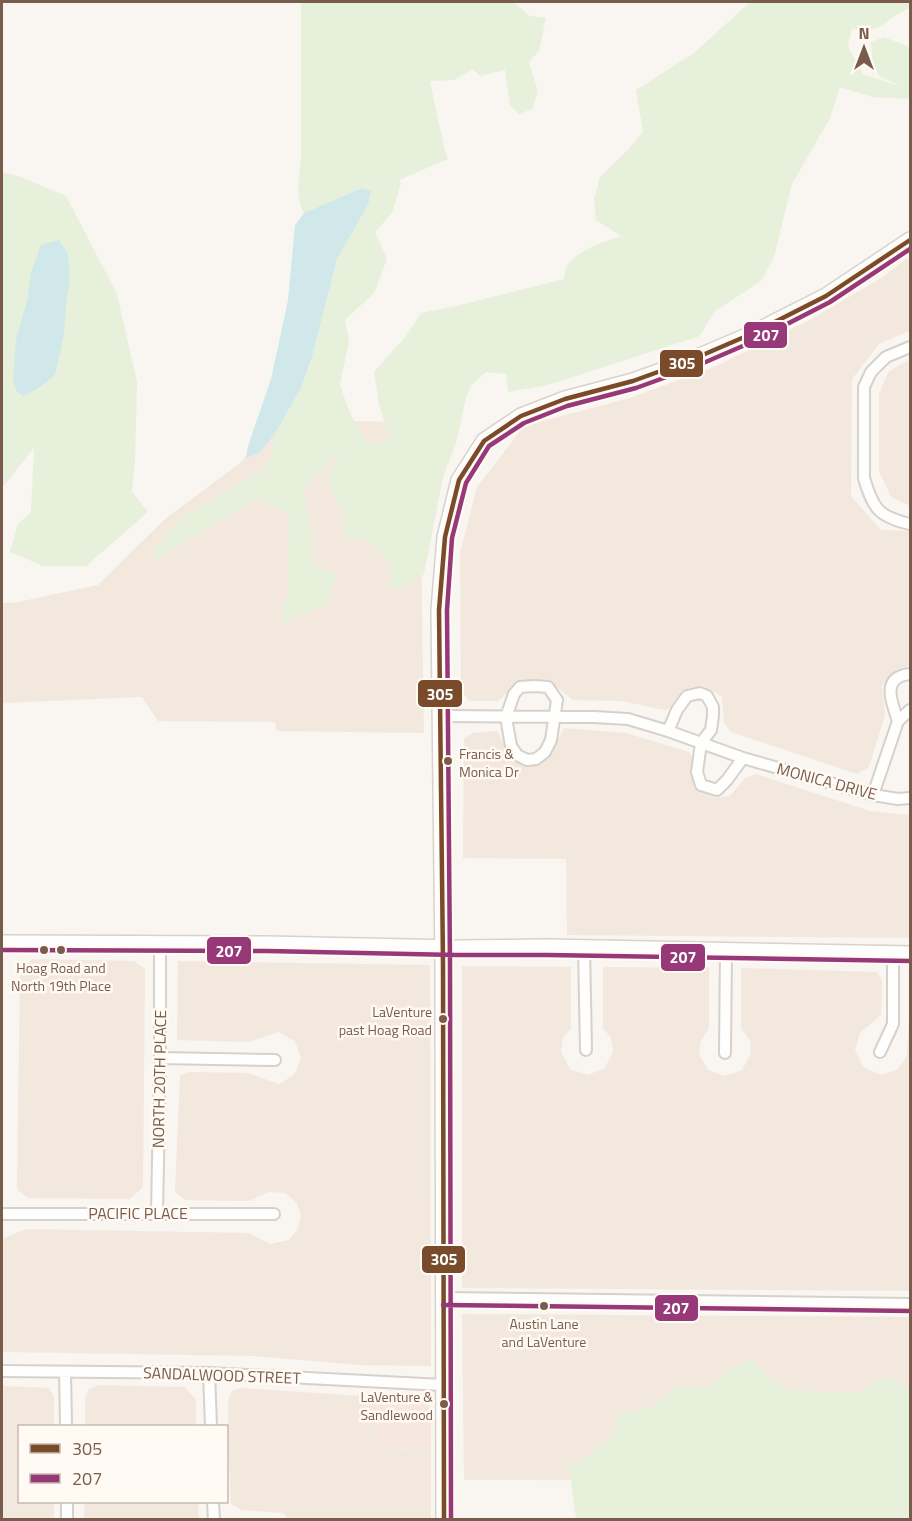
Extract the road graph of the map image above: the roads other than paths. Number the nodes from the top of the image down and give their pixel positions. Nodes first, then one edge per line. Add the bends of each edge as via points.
1 (910, 240) edge
2 (910, 347) edge
3 (910, 524) edge
4 (910, 674) edge
5 (910, 710) edge
6 (440, 717) junction
7 (506, 717) junction
8 (554, 718) junction
9 (897, 721) junction
10 (668, 732) junction
11 (701, 743) junction
12 (743, 758) junction
13 (873, 795) junction
14 (910, 798) edge
15 (2, 943) edge
16 (160, 945) junction
17 (443, 947) junction
18 (584, 948) junction
19 (726, 951) junction
20 (893, 954) junction
21 (910, 954) edge
22 (586, 1050) dead end
23 (880, 1052) dead end
24 (725, 1053) dead end
25 (160, 1058) junction
26 (275, 1060) dead end
27 (157, 1213) junction
28 (2, 1214) edge
29 (274, 1214) dead end
30 (443, 1298) junction
31 (910, 1304) edge
32 (2, 1371) edge
33 (65, 1372) junction
34 (210, 1373) junction
35 (443, 1385) junction
36 (66, 1425) edge
37 (211, 1425) edge
38 (67, 1503) edge
39 (213, 1503) edge
40 (67, 1520) edge
41 (214, 1520) edge
42 (444, 1520) edge

1 - 6 street via 826,296 749,335 633,381 565,399 521,416 484,441 459,480 445,537 439,610
2 - 3 street via 886,357 871,372 864,387 863,404 867,489 883,515
4 - 9 street via 896,678 889,691
5 - 9 street
6 - 7 street, MONICA DRIVE
6 - 17 street
7 - 8 street, MONICA DRIVE
7 - 8 street via 520,687 534,686 548,687 557,700
7 - 8 street via 511,746 527,760 545,752
8 - 10 street, MONICA DRIVE via 628,719
9 - 13 street
10 - 11 street, MONICA DRIVE
10 - 11 street via 687,696 700,693 707,696 713,707 711,730
11 - 12 street, MONICA DRIVE
11 - 12 street via 697,772 701,785 717,790
12 - 13 street, MONICA DRIVE
13 - 14 street, MONICA DRIVE
15 - 16 street
16 - 17 street
16 - 25 street, NORTH 20TH PLACE
17 - 18 street
17 - 30 street
18 - 19 street
18 - 22 street
19 - 20 street
19 - 24 street
20 - 21 street
20 - 23 street via 893,1024
25 - 26 street
25 - 27 street, NORTH 20TH PLACE
27 - 28 street, PACIFIC PLACE
27 - 29 street, PACIFIC PLACE
30 - 31 street
30 - 35 street
32 - 33 street, SANDALWOOD STREET
33 - 34 street, SANDALWOOD STREET
33 - 36 street
34 - 35 street, SANDALWOOD STREET
34 - 37 street
35 - 42 street
38 - 40 street
39 - 41 street

